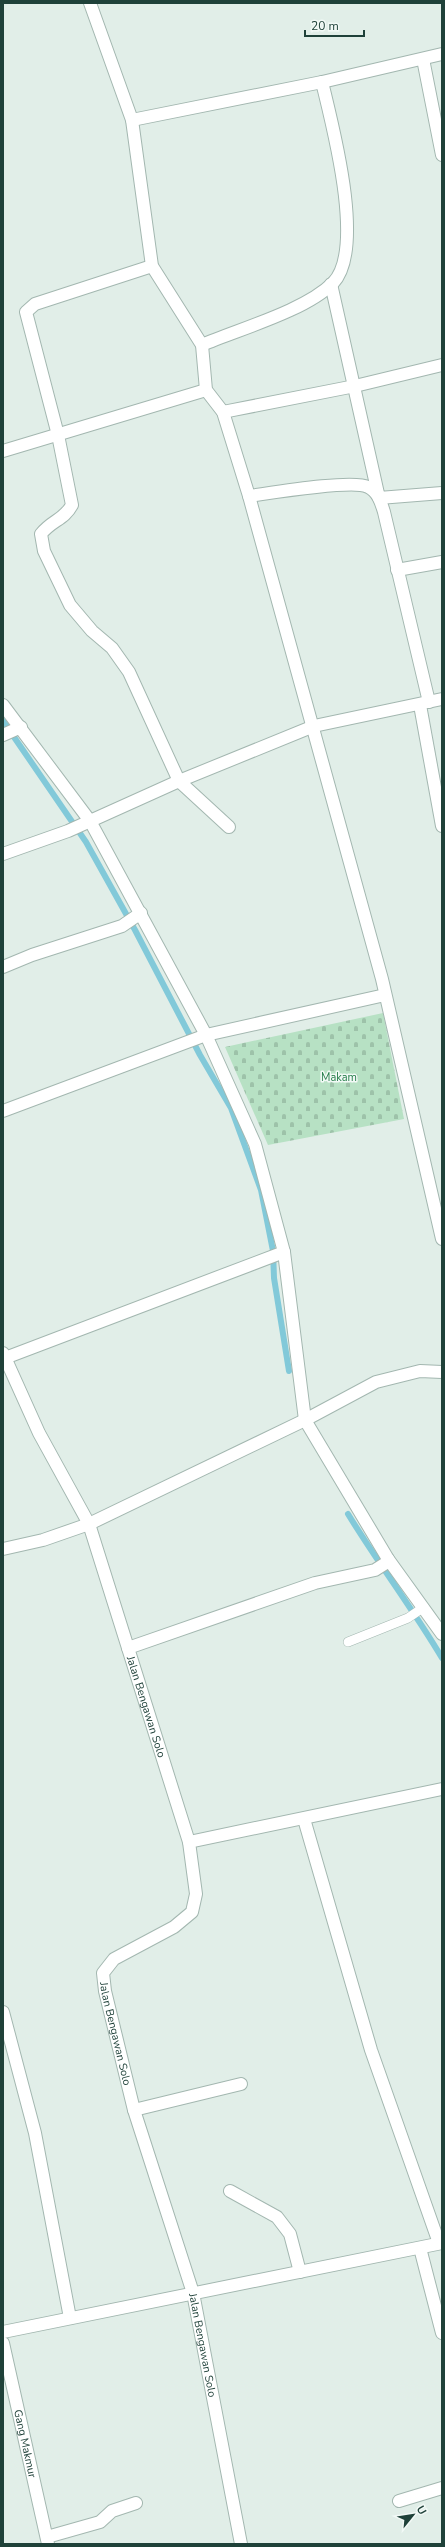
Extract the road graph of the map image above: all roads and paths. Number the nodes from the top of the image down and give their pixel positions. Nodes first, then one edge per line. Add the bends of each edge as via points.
1 (90, 3) edge
2 (442, 54) edge
3 (423, 58) junction
4 (322, 82) junction
5 (132, 120) junction
6 (442, 155) edge
7 (152, 266) junction
8 (331, 284) junction
9 (202, 344) junction
10 (442, 365) edge
11 (355, 386) junction
12 (206, 390) junction
13 (223, 412) junction
14 (58, 435) junction
15 (3, 451) edge
16 (442, 493) edge
17 (249, 496) junction
18 (379, 498) junction
19 (442, 562) edge
20 (397, 570) junction
21 (442, 700) edge
22 (424, 704) junction
23 (3, 705) edge
24 (314, 726) junction
25 (11, 732) edge
26 (179, 781) junction
27 (85, 823) junction
28 (442, 826) edge
29 (229, 827) dead end
30 (3, 854) edge
31 (138, 915) junction
32 (3, 968) edge
33 (385, 995) junction
34 (202, 1036) junction
35 (3, 1111) edge
36 (442, 1239) edge
37 (277, 1255) junction
38 (4, 1356) edge
39 (442, 1372) edge
40 (305, 1420) junction
41 (89, 1524) junction
42 (3, 1549) edge
43 (387, 1561) junction
44 (421, 1610) junction
45 (441, 1630) edge
46 (348, 1642) dead end
47 (128, 1648) junction
48 (442, 1789) edge
49 (304, 1819) junction
50 (189, 1842) junction
51 (3, 2012) edge
52 (241, 2084) dead end
53 (134, 2110) junction
54 (230, 2191) dead end
55 (440, 2243) edge
56 (420, 2248) junction
57 (300, 2272) junction
58 (193, 2293) junction
59 (70, 2318) junction
60 (3, 2332) edge
61 (442, 2333) edge
62 (3, 2343) edge
63 (442, 2488) edge
64 (399, 2501) dead end
65 (136, 2503) dead end
66 (48, 2540) edge
67 (241, 2544) edge

1 - 5 street
2 - 3 street
3 - 4 street
3 - 6 street
4 - 5 street
4 - 8 street via 344,185 347,220 342,264
5 - 7 street
7 - 9 street
7 - 14 street via 35,304 26,312
8 - 9 street via 301,305
8 - 11 street
9 - 12 street
10 - 11 street
11 - 13 street
11 - 18 street
12 - 13 street
12 - 14 street
13 - 17 street
14 - 15 street
14 - 26 street via 72,505 67,515 49,524 41,534 44,551 70,605 92,631 112,648 129,672
16 - 18 street
17 - 18 street via 357,484 368,486
17 - 24 street
18 - 20 street
19 - 20 street
20 - 22 street
21 - 22 street
22 - 24 street
22 - 28 street
23 - 25 street
24 - 26 street
24 - 33 street
25 - 27 street
26 - 27 street
26 - 29 street
27 - 30 street via 68,832
27 - 31 street
31 - 32 street via 122,926 32,955
31 - 34 street
33 - 34 street
33 - 36 street
34 - 35 street
34 - 37 street via 255,1144
37 - 38 street
37 - 40 street
38 - 41 street, Jalan Bengawan Solo via 39,1433
39 - 40 street via 420,1371 376,1382
40 - 41 street
40 - 43 street
41 - 42 street via 43,1540
41 - 47 street, Jalan Bengawan Solo
43 - 44 street
43 - 47 street via 375,1570 315,1582
44 - 45 street
44 - 46 lane via 408,1618
47 - 50 street, Jalan Bengawan Solo
48 - 49 street
49 - 50 street
49 - 55 street via 371,2050
50 - 53 street, Jalan Bengawan Solo via 196,1894 192,1912 174,1927 114,1959 104,1973 105,1991
51 - 59 street via 35,2133
52 - 53 street
53 - 58 street, Jalan Bengawan Solo
54 - 57 street via 277,2217 290,2234
55 - 56 street
56 - 57 street
56 - 61 street
57 - 58 street
58 - 59 street
58 - 67 street, Jalan Bengawan Solo
59 - 60 street
62 - 66 street, Gang Makmur
63 - 64 street
65 - 66 street via 112,2511 100,2522

